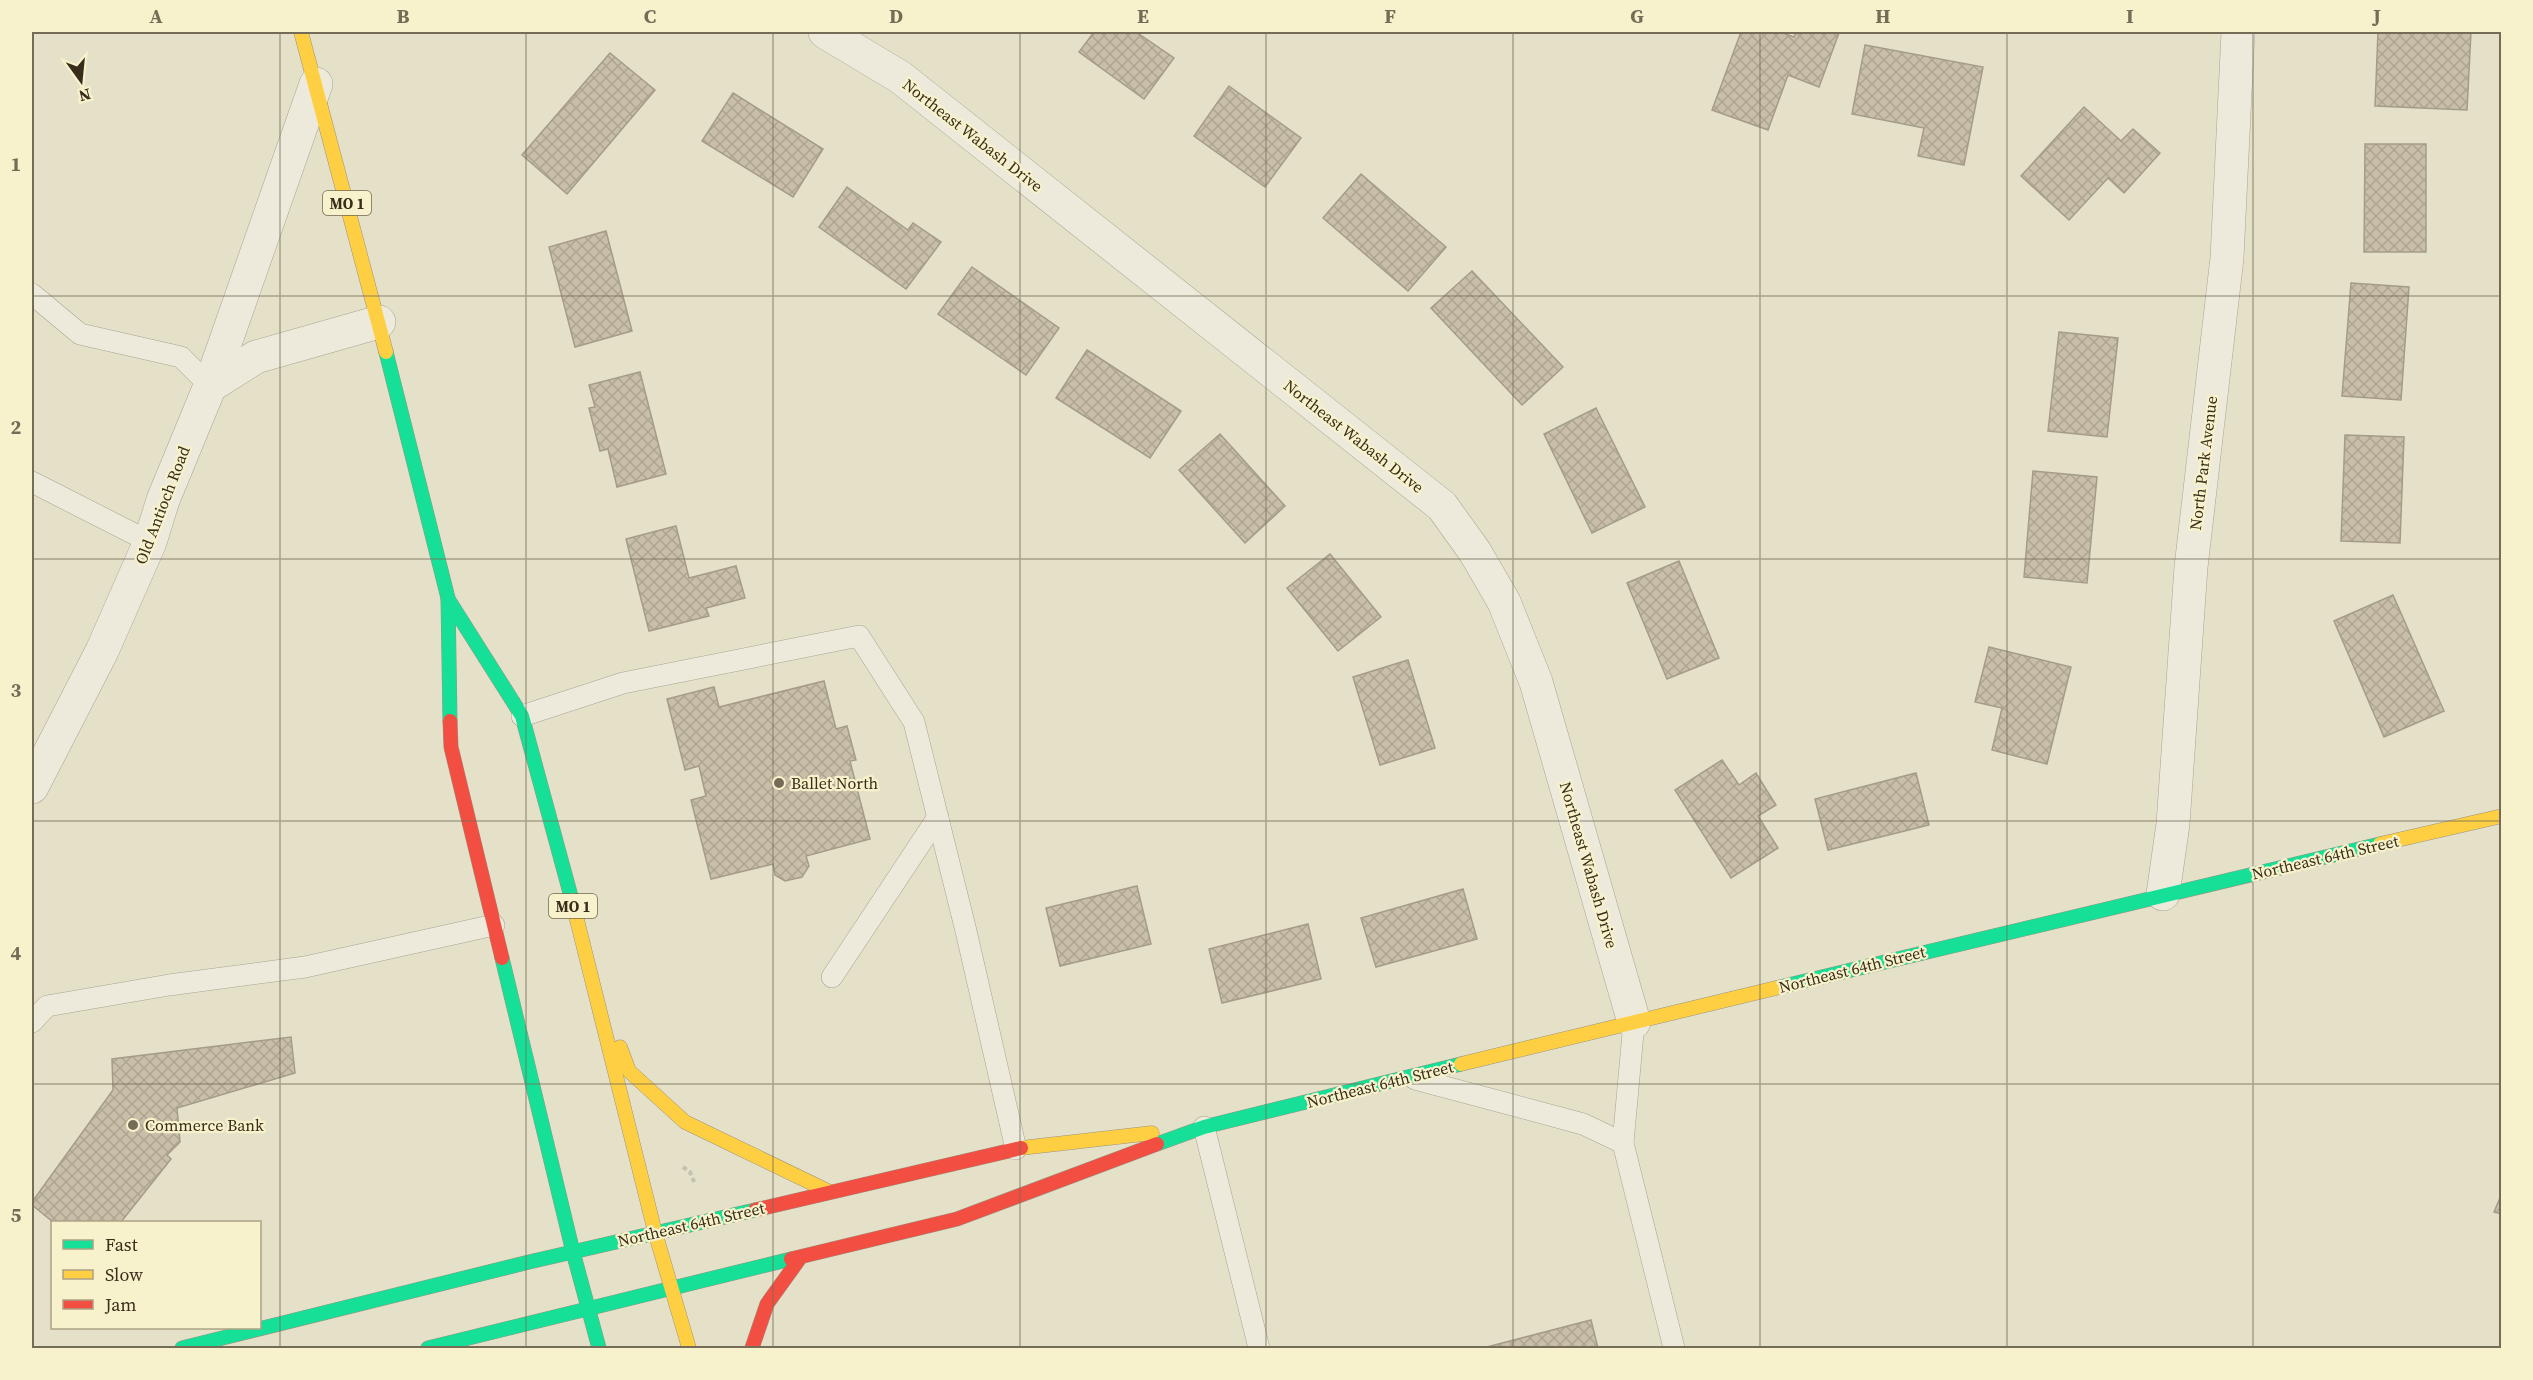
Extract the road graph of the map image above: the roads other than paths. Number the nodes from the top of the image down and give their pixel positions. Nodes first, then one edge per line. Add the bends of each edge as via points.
1 (303, 32) edge
2 (825, 32) edge
3 (2238, 32) edge
4 (316, 84) junction
5 (32, 294) edge
6 (379, 322) junction
7 (210, 386) junction
8 (32, 482) edge
9 (150, 542) junction
10 (448, 598) junction
11 (522, 716) junction
12 (36, 767) edge
13 (2502, 816) edge
14 (938, 817) junction
15 (2163, 894) junction
16 (494, 926) junction
17 (832, 977) dead end
18 (596, 990) junction
19 (32, 1022) edge
20 (1634, 1022) junction
21 (1408, 1077) junction
22 (1204, 1127) junction
23 (1623, 1143) junction
24 (1016, 1149) junction
25 (830, 1192) junction
26 (655, 1232) junction
27 (573, 1252) junction
28 (800, 1258) junction
29 (671, 1289) junction
30 (589, 1310) junction
31 (259, 1329) edge
32 (261, 1329) edge
33 (182, 1348) edge
34 (428, 1348) edge
35 (599, 1348) edge
36 (689, 1348) edge
37 (752, 1348) edge
38 (1259, 1348) edge
39 (1674, 1348) edge

1 - 4 street, MO 1
2 - 20 street, Northeast Wabash Drive via 900,77 1442,506 1504,602 1536,682
3 - 15 street, North Park Avenue via 2227,258 2191,567 2174,824
4 - 6 street, MO 1
4 - 7 street, Old Antioch Road
5 - 7 lane via 80,334 181,357
6 - 7 street via 255,357
6 - 10 street, MO 1
7 - 9 street, Old Antioch Road via 167,489
8 - 9 lane
9 - 12 street, Old Antioch Road via 102,651
10 - 11 street, MO 1
10 - 16 street, MO 1 via 451,747
11 - 14 lane via 623,683 859,636 914,722
11 - 18 street, MO 1
13 - 15 street, Northeast 64th Street
14 - 17 lane
14 - 24 lane
15 - 20 street, Northeast 64th Street
16 - 19 lane via 305,967 46,1006
16 - 27 street, MO 1
18 - 25 street via 629,1071 685,1122
18 - 26 street, MO 1
20 - 21 street, Northeast 64th Street
20 - 23 lane
21 - 22 street, Northeast 64th Street
21 - 23 lane via 1582,1124
22 - 24 street, Northeast 64th Street
22 - 28 street, Northeast 64th Street via 957,1219
22 - 38 lane
23 - 39 lane
24 - 25 street, Northeast 64th Street
25 - 26 street, Northeast 64th Street
26 - 27 street, Northeast 64th Street
26 - 29 street, MO 1
27 - 30 street, MO 1
27 - 32 street, Northeast 64th Street
28 - 29 street, Northeast 64th Street
28 - 37 street via 767,1304
29 - 30 street, Northeast 64th Street
29 - 36 street, MO 1
30 - 34 street, Northeast 64th Street
30 - 35 street, MO 1
31 - 33 street, Northeast 64th Street

